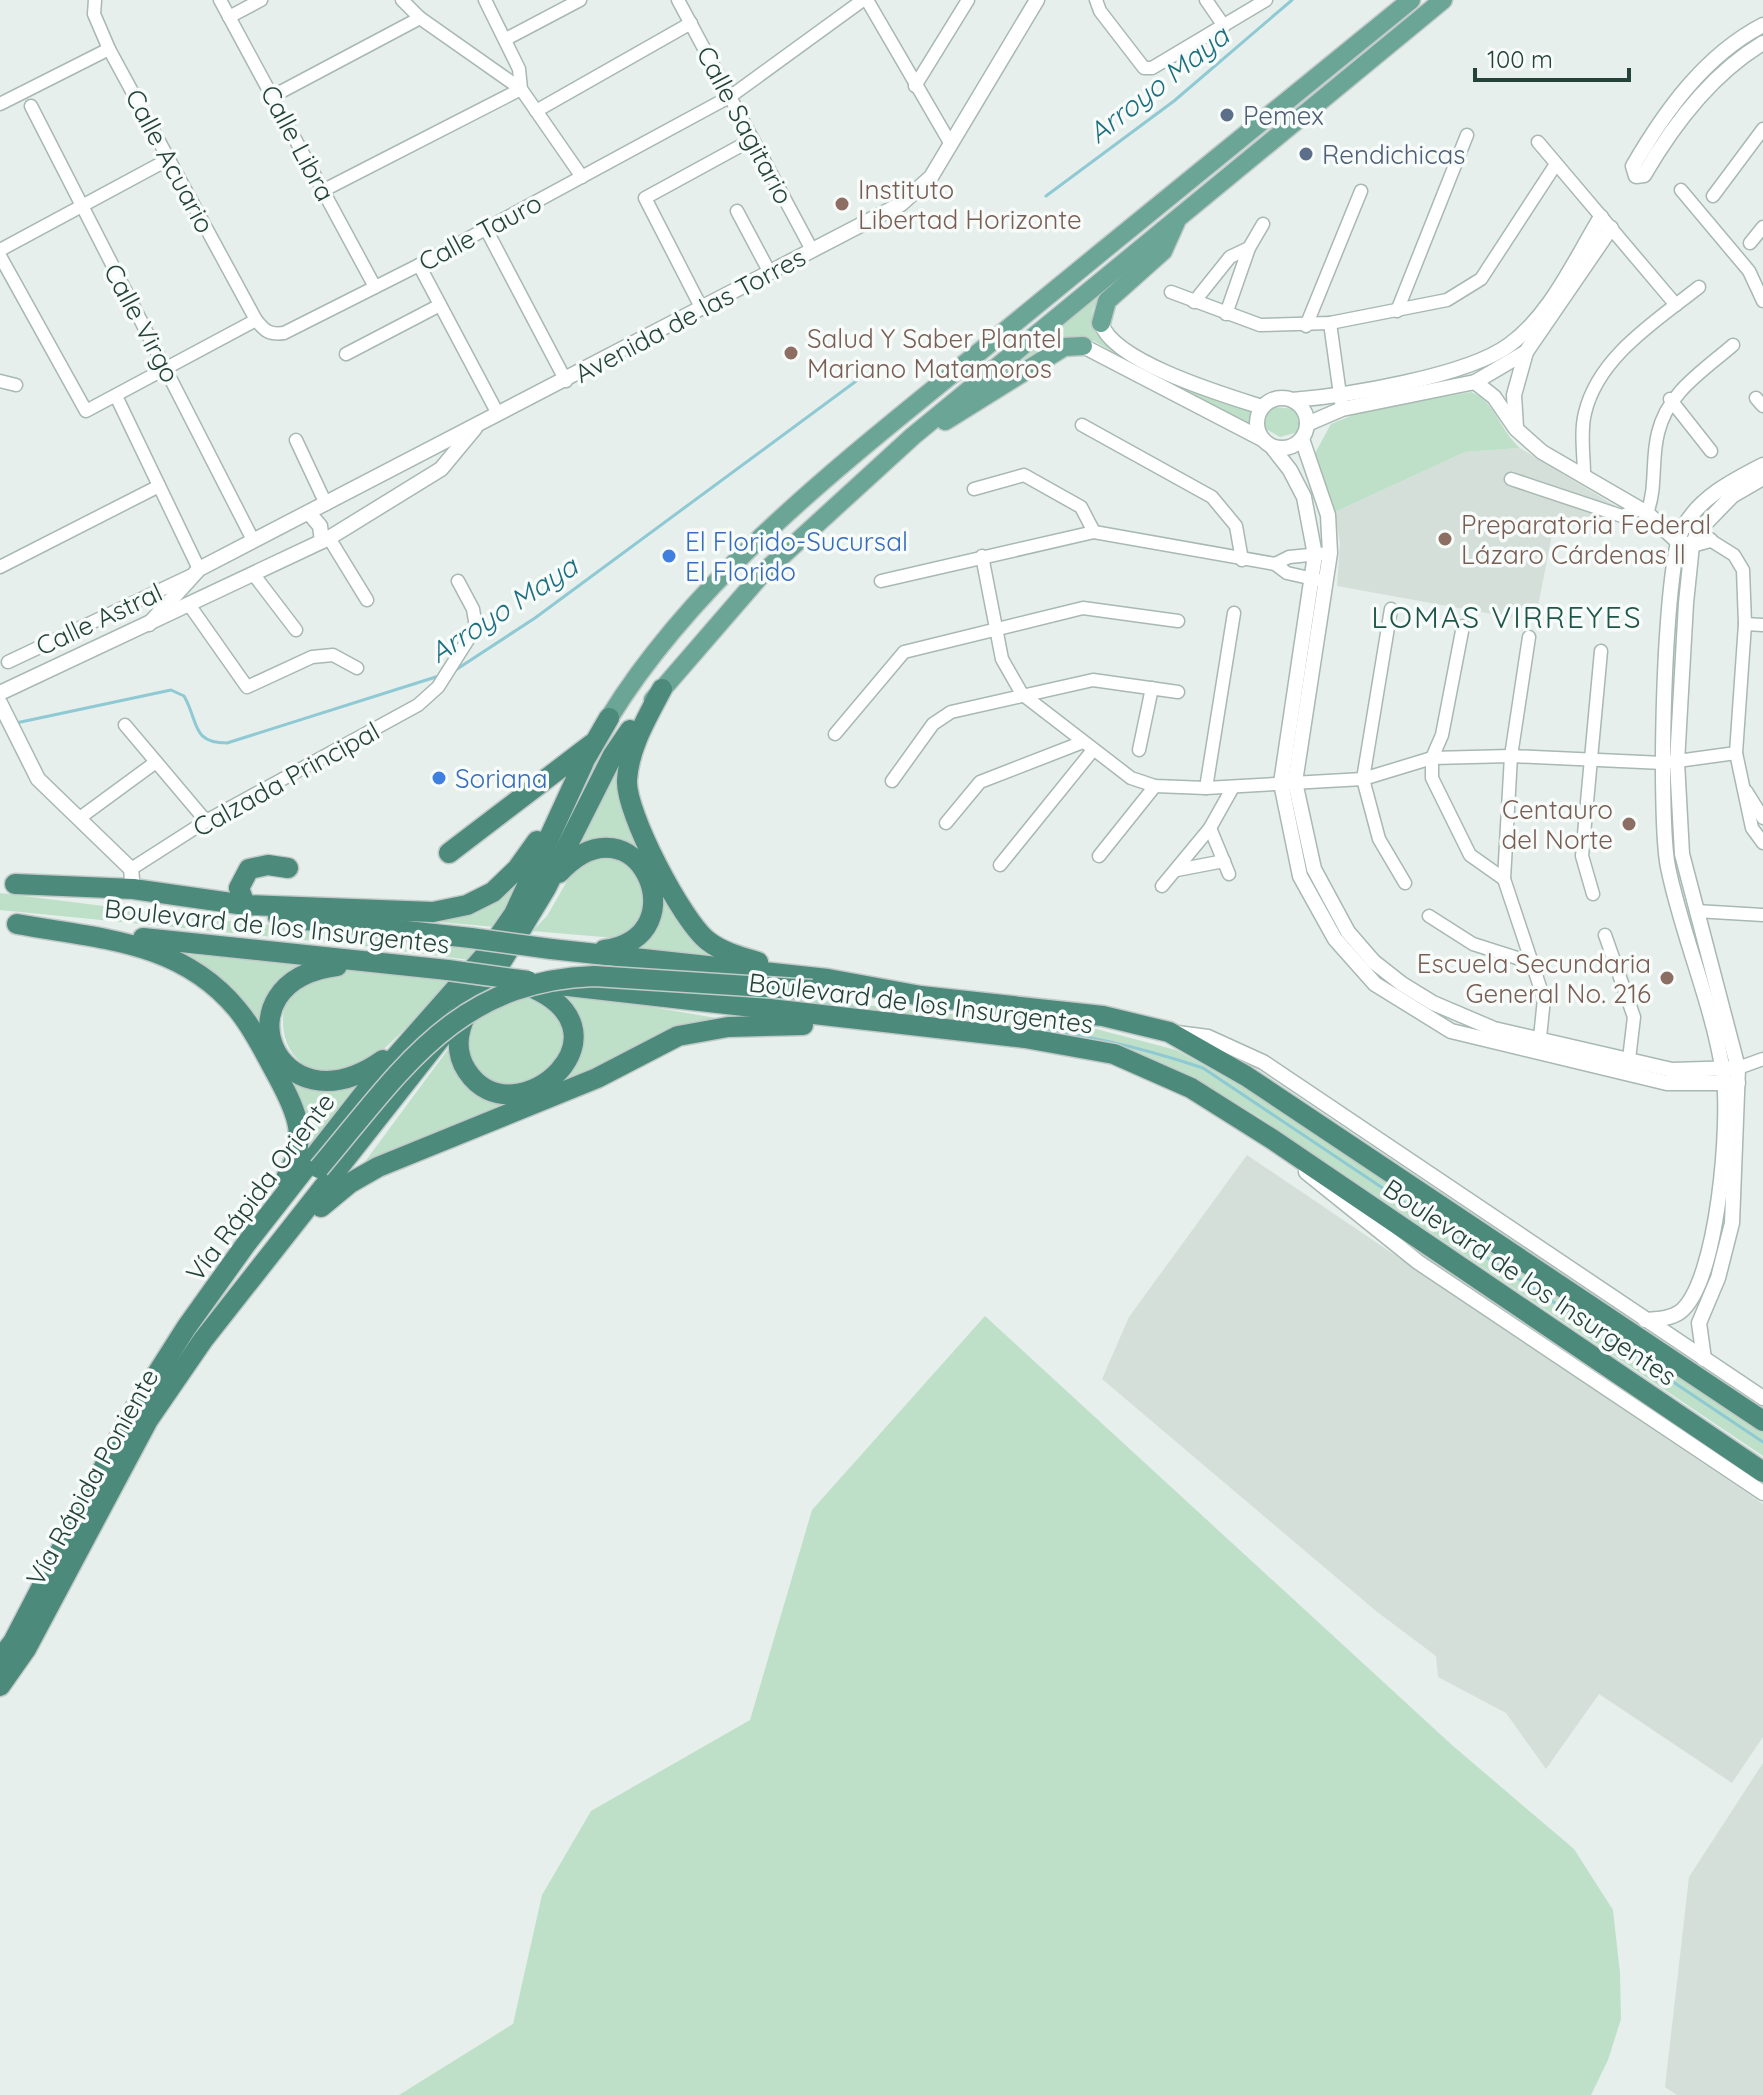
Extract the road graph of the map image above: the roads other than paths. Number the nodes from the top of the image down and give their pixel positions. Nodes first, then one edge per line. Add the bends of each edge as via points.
1 (95, 0) edge
2 (220, 0) edge
3 (261, 0) edge
4 (402, 0) edge
5 (485, 0) edge
6 (580, 0) edge
7 (678, 0) edge
8 (865, 0) edge
9 (968, 0) edge
10 (1037, 0) edge
11 (1096, 0) edge
12 (1206, 0) edge
13 (1266, 0) edge
14 (1411, 0) edge
15 (1443, 0) edge
16 (229, 17) junction
17 (420, 18) junction
18 (691, 23) junction
19 (1763, 25) edge
20 (1224, 26) junction
21 (506, 39) junction
22 (1763, 43) edge
23 (109, 49) junction
24 (915, 86) junction
25 (521, 89) junction
26 (273, 96) junction
27 (731, 96) junction
28 (0, 104) edge
29 (31, 106) dead end
30 (536, 111) junction
31 (1763, 129) edge
32 (1467, 135) dead end
33 (753, 139) junction
34 (949, 141) junction
35 (1538, 142) dead end
36 (169, 159) junction
37 (1556, 164) junction
38 (582, 177) junction
39 (324, 190) junction
40 (1681, 190) dead end
41 (1361, 191) dead end
42 (1713, 196) dead end
43 (80, 205) junction
44 (737, 211) dead end
45 (1179, 216) junction
46 (1606, 222) junction
47 (1263, 224) dead end
48 (1763, 227) edge
49 (486, 229) junction
50 (1750, 243) dead end
51 (1249, 248) junction
52 (0, 250) edge
53 (812, 250) junction
54 (0, 256) edge
55 (419, 265) junction
56 (770, 273) junction
57 (375, 287) junction
58 (1699, 287) dead end
59 (1171, 292) dead end
60 (1763, 301) edge
61 (1194, 302) junction
62 (440, 305) junction
63 (1676, 305) junction
64 (702, 309) junction
65 (1397, 311) junction
66 (1226, 314) junction
67 (256, 320) junction
68 (1101, 323) joint
69 (1330, 323) junction
70 (1306, 326) junction
71 (1733, 345) dead end
72 (1083, 346) joint
73 (1526, 352) junction
74 (346, 354) dead end
75 (168, 370) junction
76 (0, 381) edge
77 (566, 381) junction
78 (1475, 382) junction
79 (16, 385) dead end
80 (116, 396) junction
81 (1670, 399) junction
82 (1292, 400) junction
83 (1341, 402) junction
84 (1262, 407) junction
85 (498, 414) junction
86 (1307, 424) junction
87 (478, 425) junction
88 (1082, 425) dead end
89 (1516, 429) junction
90 (913, 436) junction
91 (1302, 439) junction
92 (296, 440) dead end
93 (1267, 443) junction
94 (1711, 451) dead end
95 (1763, 465) edge
96 (1584, 475) junction
97 (1763, 478) edge
98 (1511, 479) dead end
99 (159, 486) junction
100 (974, 489) dead end
101 (326, 504) junction
102 (1644, 511) junction
103 (309, 513) junction
104 (1094, 532) junction
105 (1693, 537) junction
106 (253, 540) junction
107 (325, 540) junction
108 (1323, 554) junction
109 (982, 556) junction
110 (1242, 560) junction
111 (1275, 564) junction
112 (0, 567) edge
113 (195, 572) junction
114 (254, 575) junction
115 (1319, 580) junction
116 (458, 581) dead end
117 (881, 581) dead end
118 (367, 600) dead end
119 (190, 606) junction
120 (1391, 609) dead end
121 (1234, 613) dead end
122 (1178, 621) dead end
123 (149, 624) junction
124 (1745, 624) junction
125 (1763, 625) edge
126 (1463, 626) dead end
127 (994, 629) junction
128 (296, 630) dead end
129 (1529, 637) dead end
130 (1601, 651) dead end
131 (8, 662) dead end
132 (357, 668) dead end
133 (1152, 688) junction
134 (662, 689) junction
135 (1178, 692) dead end
136 (0, 693) edge
137 (1022, 694) junction
138 (2, 706) edge
139 (609, 718) joint
140 (125, 725) dead end
141 (630, 730) joint
142 (835, 734) dead end
143 (595, 742) junction
144 (1088, 746) junction
145 (1139, 750) dead end
146 (1736, 753) junction
147 (1511, 756) junction
148 (1432, 758) junction
149 (1590, 761) junction
150 (156, 762) junction
151 (1670, 763) junction
152 (583, 764) junction
153 (1363, 779) junction
154 (892, 781) dead end
155 (1288, 783) junction
156 (1155, 786) junction
157 (1233, 787) junction
158 (1206, 788) junction
159 (1746, 791) junction
160 (81, 817) junction
161 (1763, 818) edge
162 (206, 821) junction
163 (946, 823) dead end
164 (1210, 828) junction
165 (1763, 843) edge
166 (449, 853) dead end
167 (1099, 856) dead end
168 (1000, 865) dead end
169 (288, 868) dead end
170 (1177, 870) junction
171 (132, 879) junction
172 (1504, 879) junction
173 (4, 883) edge
174 (1405, 883) dead end
175 (1162, 886) dead end
176 (546, 888) junction
177 (1593, 894) dead end
178 (245, 905) junction
179 (1696, 911) junction
180 (1763, 915) edge
181 (1429, 916) dead end
182 (8, 923) edge
183 (1605, 935) dead end
184 (575, 951) junction
185 (368, 962) junction
186 (1533, 963) junction
187 (820, 984) junction
188 (483, 986) junction
189 (541, 986) junction
190 (911, 1026) junction
191 (1169, 1032) junction
192 (412, 1039) junction
193 (1539, 1047) junction
194 (1629, 1059) junction
195 (1763, 1059) edge
196 (1731, 1077) junction
197 (1272, 1139) junction
198 (1728, 1149) junction
199 (246, 1244) junction
200 (267, 1262) junction
201 (1645, 1320) junction
202 (186, 1328) junction
203 (1704, 1359) junction
204 (1763, 1398) edge
205 (1763, 1421) edge
206 (1763, 1472) edge
207 (1763, 1493) edge
208 (0, 1659) edge
209 (0, 1686) edge

1 - 23 street, Calle Acuario via 94,14
2 - 16 street, Calle Libra
3 - 16 street
4 - 17 street
5 - 21 street
6 - 21 street
7 - 18 street, Calle Sagitario
8 - 24 street
8 - 27 street, Calle Tauro
9 - 24 street
10 - 34 street, Avenida de las Torres
11 - 20 street via 1144,68
12 - 20 street
13 - 20 street
14 - 139 main road via 895,421 748,551 666,640
15 - 45 main road
16 - 26 street, Calle Libra
17 - 25 street
17 - 26 street
18 - 27 street, Calle Sagitario
18 - 30 street
19 - 22 street via 1716,57 1668,110 1633,166 1636,176 1644,175 1673,130 1734,61
21 - 25 street
23 - 28 street
23 - 36 street, Calle Acuario
24 - 34 street
25 - 30 street
25 - 39 street
26 - 39 street, Calle Libra
27 - 33 street, Calle Sagitario
27 - 38 street, Calle Tauro
29 - 43 street, Calle Virgo
30 - 38 street
31 - 42 street
32 - 65 street
33 - 53 street, Calle Sagitario
33 - 64 street via 645,198
34 - 53 street, Avenida de las Torres via 931,177 901,204
35 - 37 street
36 - 43 street
36 - 67 street, Calle Acuario
37 - 46 street
37 - 65 street via 1481,279 1447,300
38 - 49 street, Calle Tauro
39 - 57 street, Calle Libra
40 - 60 street via 1749,271
41 - 70 street
43 - 52 street
43 - 75 street, Calle Virgo
44 - 56 street
45 - 68 main road via 1163,251 1107,301
45 - 90 main road
46 - 63 street
46 - 73 street
46 - 83 street via 1546,308 1511,344 1476,365
47 - 51 street
48 - 50 street
49 - 55 street, Calle Tauro
49 - 77 street
51 - 61 street via 1230,257
51 - 66 street
53 - 56 street, Avenida de las Torres
54 - 80 street via 86,411
55 - 57 street, Calle Tauro
55 - 62 street
56 - 64 street, Avenida de las Torres
57 - 67 street, Calle Tauro via 284,333 265,332
58 - 63 street
59 - 61 street
61 - 66 street
62 - 74 street
62 - 85 street
63 - 96 street via 1613,358 1591,393 1584,417
64 - 77 street, Avenida de las Torres
65 - 69 street
66 - 70 street via 1260,325
67 - 75 street
68 - 84 street via 1104,334 1148,364
69 - 70 street
69 - 83 street
71 - 81 street
72 - 90 main road via 1064,347 954,417
72 - 93 street
73 - 78 street
73 - 89 street via 1514,395
75 - 80 street
75 - 106 street, Calle Virgo
76 - 79 street
77 - 85 street, Avenida de las Torres
78 - 83 street
78 - 89 street via 1494,397
80 - 99 street
81 - 94 street
81 - 102 street via 1657,434 1653,497
82 - 83 street
82 - 84 street via 1276,399
82 - 86 street via 1304,410
83 - 86 street
84 - 93 street via 1257,420
85 - 87 street, Avenida de las Torres
86 - 91 street
87 - 101 street, Avenida de las Torres
87 - 107 street, Avenida de las Torres via 441,469
88 - 110 street via 1212,497 1236,526
89 - 96 street via 1542,452
90 - 134 main road via 762,574
91 - 93 street via 1288,448
91 - 108 street via 1328,515
92 - 101 street
93 - 108 street via 1304,497
95 - 105 street via 1716,491
96 - 102 street
97 - 105 street via 1732,496
98 - 102 street via 1622,516
99 - 112 street
99 - 113 street
100 - 104 street via 1024,475 1081,507
101 - 103 street, Avenida de las Torres
102 - 105 street via 1661,526
103 - 106 street, Avenida de las Torres
103 - 107 street
104 - 109 street
104 - 110 street
105 - 124 street via 1734,555 1743,570
105 - 151 street
106 - 113 street, Avenida de las Torres
107 - 114 street, Avenida de las Torres
107 - 118 street
108 - 111 street
108 - 115 street
109 - 117 street
109 - 127 street
110 - 111 street
111 - 115 street via 1287,573
113 - 123 street, Avenida de las Torres
113 - 131 street, Calle Astral
114 - 119 street, Avenida de las Torres
114 - 128 street
115 - 155 street
116 - 162 street, Calzada Principal via 476,627 438,687 418,705
119 - 123 street, Avenida de las Torres
119 - 132 street via 247,687 312,657 333,655
120 - 153 street
121 - 158 street
122 - 127 street via 1083,608
123 - 136 street, Avenida de las Torres
124 - 125 street
124 - 146 street
126 - 148 street via 1442,735
127 - 137 street via 1002,659
127 - 142 street via 904,652
129 - 147 street
130 - 149 street
133 - 135 street
133 - 137 street via 1093,680
133 - 145 street
134 - 141 main road
134 - 187 highway via 631,753 627,793 636,822 685,915 719,948
137 - 144 street
137 - 154 street via 951,712 933,724
138 - 160 street via 38,779
139 - 143 highway
140 - 150 street
141 - 176 highway
143 - 152 highway
143 - 166 highway
144 - 156 street via 1131,778
144 - 163 street via 980,782
144 - 168 street
146 - 151 street
146 - 159 street
147 - 148 street
147 - 149 street
147 - 172 street
148 - 153 street
148 - 172 street via 1432,778 1470,855
149 - 151 street
149 - 177 street via 1582,856
150 - 160 street
150 - 162 street
151 - 179 street
151 - 196 street via 1667,865
152 - 178 highway via 517,869 475,902 433,912
152 - 192 highway, Vía Rápida Oriente via 514,914 473,971
153 - 155 street
153 - 174 street via 1379,839
155 - 157 street
155 - 193 street via 1300,876 1353,962 1375,984 1451,1031
156 - 158 street
156 - 167 street
157 - 158 street
157 - 164 street
159 - 161 street
159 - 165 street via 1752,828
160 - 171 street
162 - 171 street, Calzada Principal
164 - 170 street
164 - 170 street via 1227,868
169 - 178 highway via 249,869 239,888
170 - 175 street
171 - 173 highway
171 - 178 highway
172 - 186 street
173 - 184 highway, Boulevard de los Insurgentes, bridge
176 - 184 highway via 576,856 599,848 633,857 651,881 653,911 638,935 612,949
176 - 188 highway
179 - 180 street
179 - 196 street
181 - 186 street via 1473,944
182 - 185 highway, Boulevard de los Insurgentes
182 - 199 highway via 166,954 215,986 244,1018 295,1109 301,1136 295,1163
183 - 194 street via 1634,1017
184 - 187 highway, Boulevard de los Insurgentes
185 - 189 highway, Boulevard de los Insurgentes, bridge
185 - 192 highway via 314,969 289,981 271,1017 277,1053 297,1074 331,1083 364,1072
186 - 193 street via 1544,999
187 - 191 highway, Boulevard de los Insurgentes via 1089,1014
187 - 202 highway, bridge via 594,976 510,989 472,1007 432,1040
188 - 189 highway via 461,1028 459,1051 472,1078 503,1093 544,1085 570,1057 570,1021
188 - 200 highway
189 - 190 highway, Boulevard de los Insurgentes
190 - 197 highway, Boulevard de los Insurgentes via 1114,1054 1191,1088
190 - 200 highway via 778,1024 678,1036 597,1078 363,1175 331,1198
191 - 201 street via 1208,1037 1263,1062
191 - 205 highway, Boulevard de los Insurgentes via 1246,1076
192 - 199 highway, Vía Rápida Oriente
193 - 194 street
193 - 196 street via 1667,1083
194 - 196 street
195 - 196 street
196 - 198 street
197 - 206 highway, Boulevard de los Insurgentes
197 - 207 street via 1418,1262
198 - 201 street via 1705,1273 1679,1313
198 - 203 street via 1729,1240 1699,1323
199 - 202 highway, Vía Rápida Oriente
200 - 209 highway, Vía Rápida Poniente via 203,1340 148,1420 26,1649
201 - 203 street
202 - 208 highway, Vía Rápida Oriente via 132,1413
203 - 204 street

